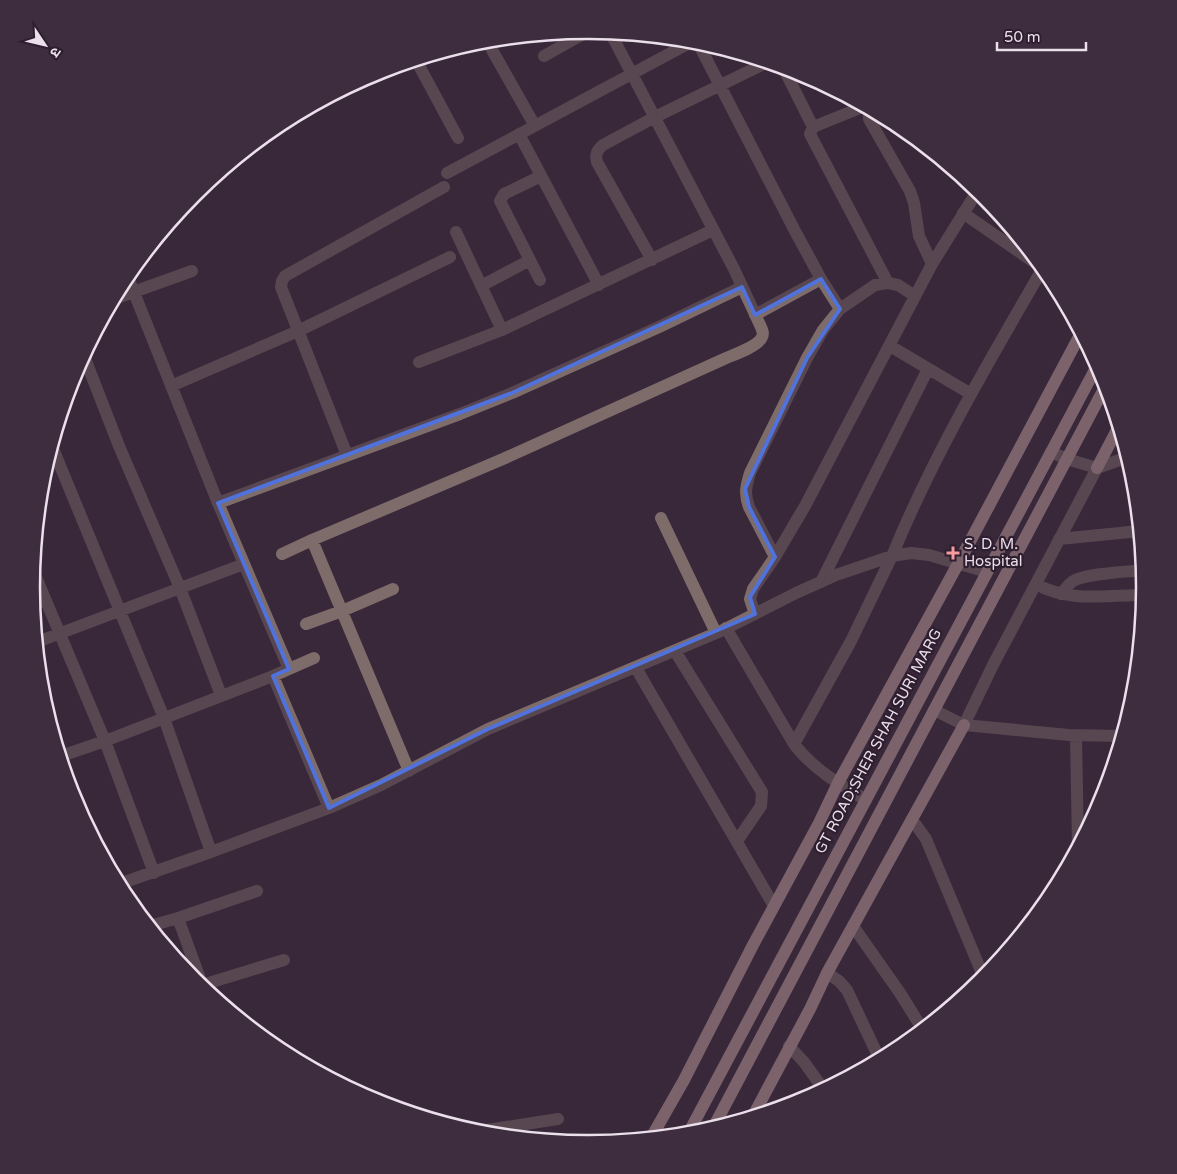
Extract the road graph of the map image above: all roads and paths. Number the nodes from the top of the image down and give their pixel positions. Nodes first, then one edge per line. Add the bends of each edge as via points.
1 (573, 39) edge
2 (614, 40) edge
3 (684, 47) edge
4 (491, 48) edge
5 (701, 50) edge
6 (544, 56) dead end
7 (419, 66) edge
8 (759, 66) edge
9 (632, 74) junction
10 (788, 76) edge
11 (720, 85) junction
12 (857, 109) edge
13 (869, 116) edge
14 (655, 117) junction
15 (535, 126) junction
16 (813, 127) junction
17 (519, 134) junction
18 (458, 138) dead end
19 (447, 173) dead end
20 (541, 176) junction
21 (444, 187) dead end
22 (974, 197) edge
23 (963, 213) junction
24 (713, 230) junction
25 (456, 232) dead end
26 (1024, 255) edge
27 (450, 257) dead end
28 (530, 260) junction
29 (652, 260) junction
30 (932, 264) junction
31 (192, 271) dead end
32 (1037, 273) edge
33 (821, 279) junction
34 (540, 280) dead end
35 (888, 282) junction
36 (131, 285) edge
37 (599, 285) junction
38 (481, 286) junction
39 (742, 287) junction
40 (134, 292) junction
41 (125, 295) edge
42 (916, 296) junction
43 (840, 309) junction
44 (755, 315) junction
45 (502, 330) junction
46 (298, 331) junction
47 (1077, 339) edge
48 (890, 346) junction
49 (419, 362) dead end
50 (88, 365) edge
51 (928, 368) junction
52 (1093, 373) edge
53 (172, 386) junction
54 (971, 394) junction
55 (1101, 394) edge
56 (1115, 434) edge
57 (1051, 452) junction
58 (347, 455) junction
59 (56, 457) edge
60 (1067, 459) junction
61 (1121, 459) edge
62 (1098, 468) junction
63 (218, 503) junction
64 (660, 518) dead end
65 (1134, 532) edge
66 (1059, 539) junction
67 (312, 540) junction
68 (282, 554) dead end
69 (892, 556) junction
70 (775, 557) junction
71 (244, 564) junction
72 (958, 564) junction
73 (1137, 571) edge
74 (987, 572) junction
75 (821, 582) junction
76 (1036, 584) junction
77 (180, 588) junction
78 (393, 589) dead end
79 (1061, 594) junction
80 (1137, 595) edge
81 (40, 604) edge
82 (119, 610) junction
83 (342, 611) junction
84 (756, 614) junction
85 (306, 624) dead end
86 (721, 631) junction
87 (60, 634) junction
88 (43, 640) edge
89 (675, 651) junction
90 (314, 658) dead end
91 (636, 668) junction
92 (289, 670) junction
93 (273, 676) junction
94 (221, 695) junction
95 (934, 710) junction
96 (164, 718) junction
97 (964, 724) junction
98 (1076, 735) junction
99 (1116, 736) edge
100 (106, 741) junction
101 (794, 744) junction
102 (66, 754) edge
103 (408, 771) junction
104 (838, 783) junction
105 (866, 800) junction
106 (329, 808) junction
107 (911, 822) junction
108 (1078, 833) edge
109 (737, 841) junction
110 (211, 852) junction
111 (154, 873) junction
112 (127, 882) edge
113 (256, 891) dead end
114 (774, 906) junction
115 (178, 918) junction
116 (157, 924) edge
117 (853, 926) junction
118 (284, 960) dead end
119 (196, 970) edge
120 (981, 970) edge
121 (827, 973) junction
122 (210, 983) edge
123 (919, 1024) edge
124 (789, 1046) junction
125 (877, 1053) edge
126 (820, 1084) edge
127 (757, 1109) edge
128 (558, 1119) dead end
129 (717, 1120) edge
130 (693, 1125) edge
131 (500, 1128) edge
132 (655, 1131) edge

1 - 6 street
2 - 9 street
3 - 9 street
4 - 15 street
5 - 11 street
7 - 18 street
8 - 11 street
9 - 14 street
9 - 15 street
10 - 16 street
11 - 14 street
11 - 33 street
12 - 16 street
13 - 30 street via 910,191 919,236
14 - 24 street
14 - 29 street via 604,145 595,155
15 - 17 street
16 - 35 street via 810,134
17 - 19 street
17 - 20 street
20 - 28 street via 504,194 500,200
20 - 37 street
21 - 46 street via 285,276 281,287
22 - 23 street
23 - 26 street
23 - 30 street
24 - 29 street
24 - 39 street
25 - 38 street
27 - 46 street
28 - 34 street
28 - 38 street
29 - 37 street
30 - 42 street
31 - 40 street
32 - 54 street
33 - 43 street
33 - 44 street
35 - 42 street
35 - 43 street via 875,286
36 - 40 street
37 - 45 street
38 - 45 street
39 - 44 street
39 - 58 street via 512,394
40 - 41 street
40 - 53 street
42 - 48 street
43 - 70 street via 807,358 745,489 749,507
44 - 67 street via 763,335 752,346 503,459
45 - 49 street
46 - 53 street
46 - 58 street
47 - 72 main road
48 - 51 street
48 - 70 street
50 - 77 street
51 - 54 street
51 - 75 street
52 - 57 main road, GT ROAD;SHER SHAH SURI MARG
53 - 63 street
54 - 69 street
55 - 60 main road
56 - 62 main road
57 - 60 street
57 - 74 main road, GT ROAD;SHER SHAH SURI MARG
58 - 63 street
59 - 82 street
60 - 62 street
60 - 95 main road
61 - 62 street
62 - 66 street
63 - 71 street
64 - 86 street
65 - 66 street
66 - 76 street
67 - 68 street
67 - 83 street
69 - 72 street via 929,555
69 - 75 street
69 - 101 street via 851,641
70 - 84 street via 750,596
71 - 77 street
71 - 92 street
72 - 74 street
72 - 104 main road
73 - 79 street via 1076,580
74 - 105 main road, GT ROAD;SHER SHAH SURI MARG
75 - 84 street
76 - 79 street
76 - 97 street
77 - 82 street
77 - 94 street
78 - 83 street
79 - 80 street via 1088,597
81 - 87 street
82 - 87 street
82 - 96 street
83 - 85 street
83 - 103 street
84 - 86 street
86 - 89 street
86 - 101 street
87 - 88 street
87 - 100 street
89 - 91 street
89 - 109 street via 762,792 761,806
90 - 92 street
91 - 103 street via 488,729
91 - 109 street
92 - 93 street
93 - 94 street
93 - 106 street
94 - 96 street
95 - 97 street
95 - 129 main road
96 - 100 street
96 - 110 street
97 - 98 street
97 - 107 main road
98 - 99 street
98 - 108 street
100 - 102 street
100 - 111 street
101 - 104 street via 815,768
103 - 106 street
104 - 105 street
104 - 114 main road
105 - 130 main road, GT ROAD;SHER SHAH SURI MARG
106 - 110 street
107 - 117 main road
107 - 120 street via 926,839
109 - 114 street
110 - 111 street
111 - 112 street
113 - 115 street
114 - 132 main road
115 - 116 street
115 - 119 street
117 - 121 main road
117 - 123 street
118 - 122 street
121 - 124 main road
121 - 125 street via 847,990
124 - 126 street
124 - 127 main road
128 - 131 street

